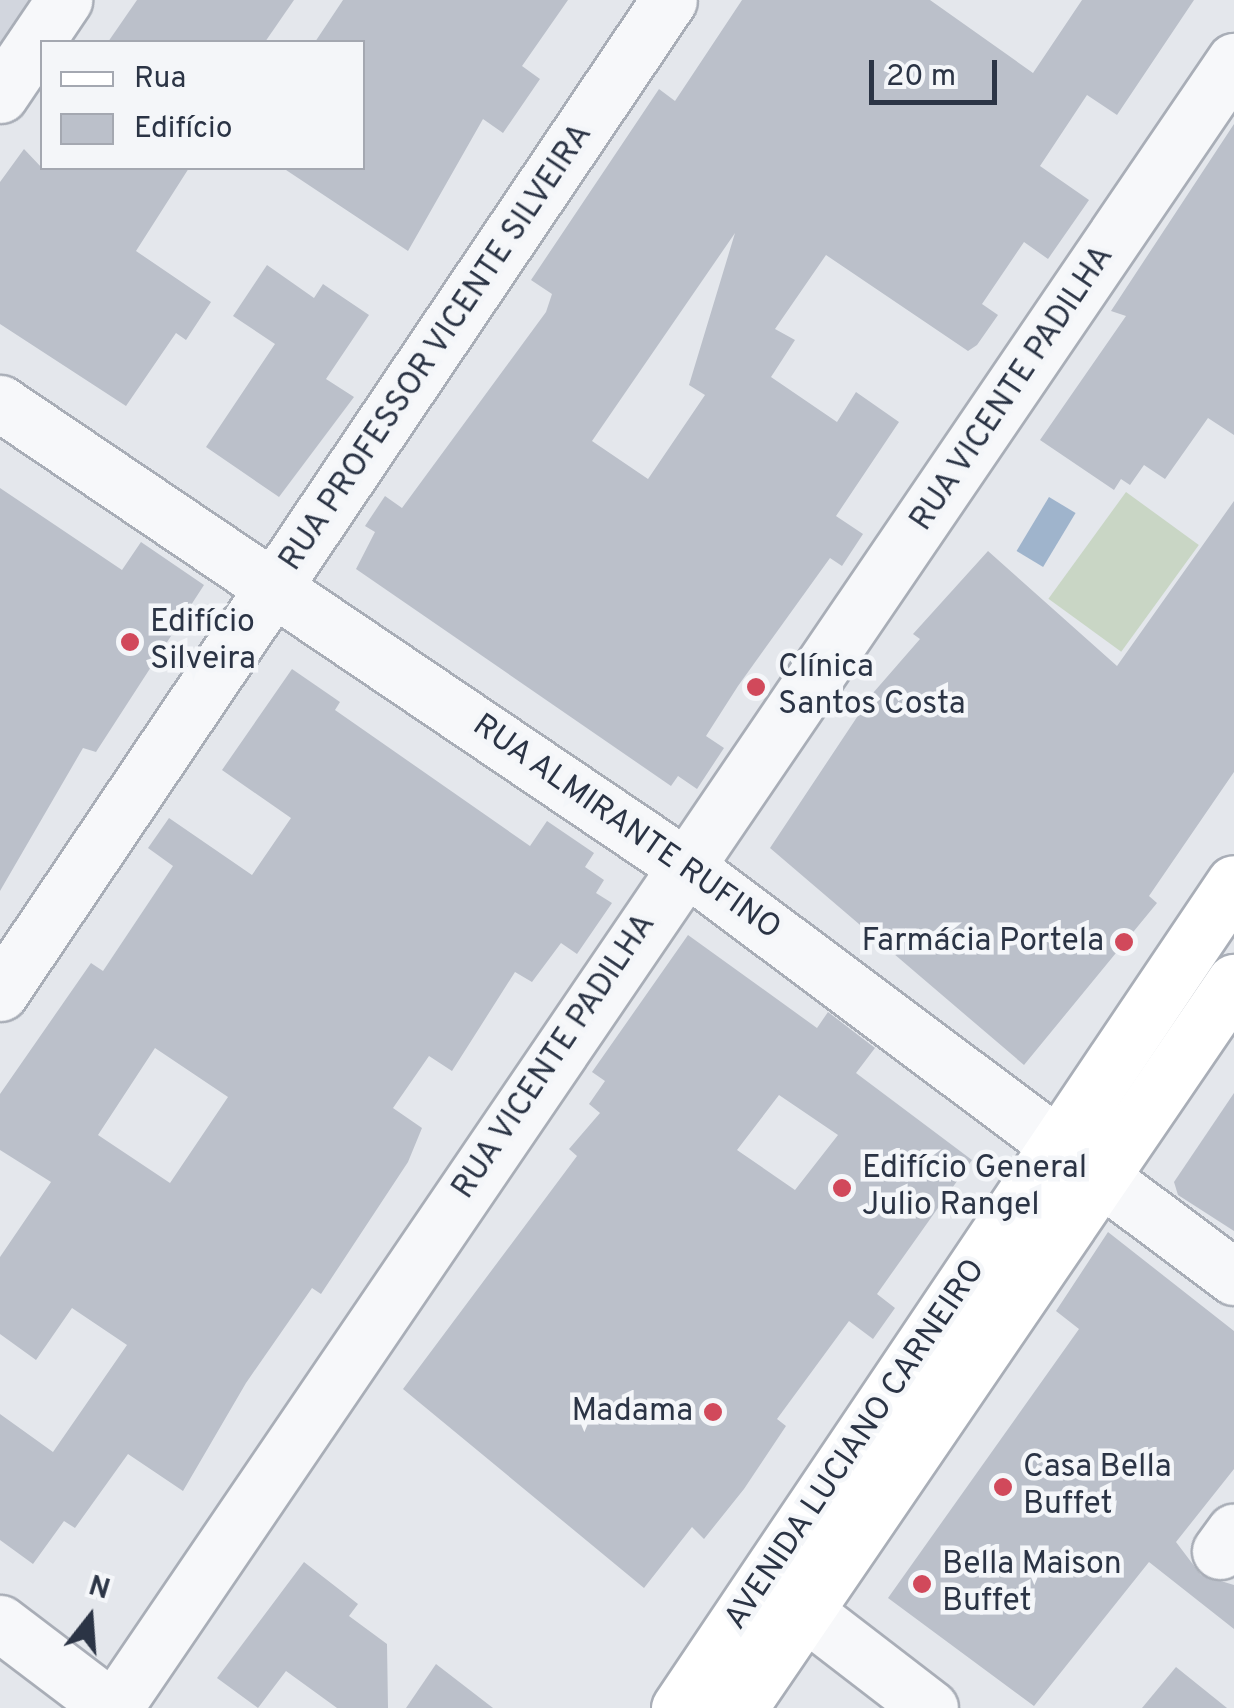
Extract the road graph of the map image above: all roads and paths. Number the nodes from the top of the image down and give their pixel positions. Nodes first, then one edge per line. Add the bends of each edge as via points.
1 (64, 0) edge
2 (670, 0) edge
3 (1234, 61) edge
4 (0, 95) edge
5 (0, 404) edge
6 (278, 586) junction
7 (685, 866) junction
8 (1234, 883) edge
9 (1234, 982) edge
10 (0, 993) edge
11 (1062, 1141) junction
12 (1104, 1174) junction
13 (1234, 1277) edge
14 (804, 1611) junction
15 (0, 1623) edge
16 (113, 1708) edge
17 (679, 1708) edge
18 (739, 1708) edge
19 (930, 1708) edge

1 - 4 street
2 - 6 street, RUA PROFESSOR VICENTE SILVEIRA
3 - 7 street, RUA VICENTE PADILHA
5 - 6 street, RUA ALMIRANTE RUFINO
6 - 7 street, RUA ALMIRANTE RUFINO
6 - 10 street, RUA PROFESSOR VICENTE SILVEIRA
7 - 11 street, RUA ALMIRANTE RUFINO
7 - 16 street, RUA VICENTE PADILHA
8 - 11 main road, AVENIDA LUCIANO CARNEIRO
9 - 12 main road, AVENIDA LUCIANO CARNEIRO
11 - 12 street, RUA ALMIRANTE RUFINO
11 - 17 main road, AVENIDA LUCIANO CARNEIRO
12 - 13 street, RUA ALMIRANTE RUFINO
12 - 14 main road, AVENIDA LUCIANO CARNEIRO
14 - 18 main road, AVENIDA LUCIANO CARNEIRO
14 - 19 street
15 - 16 street

